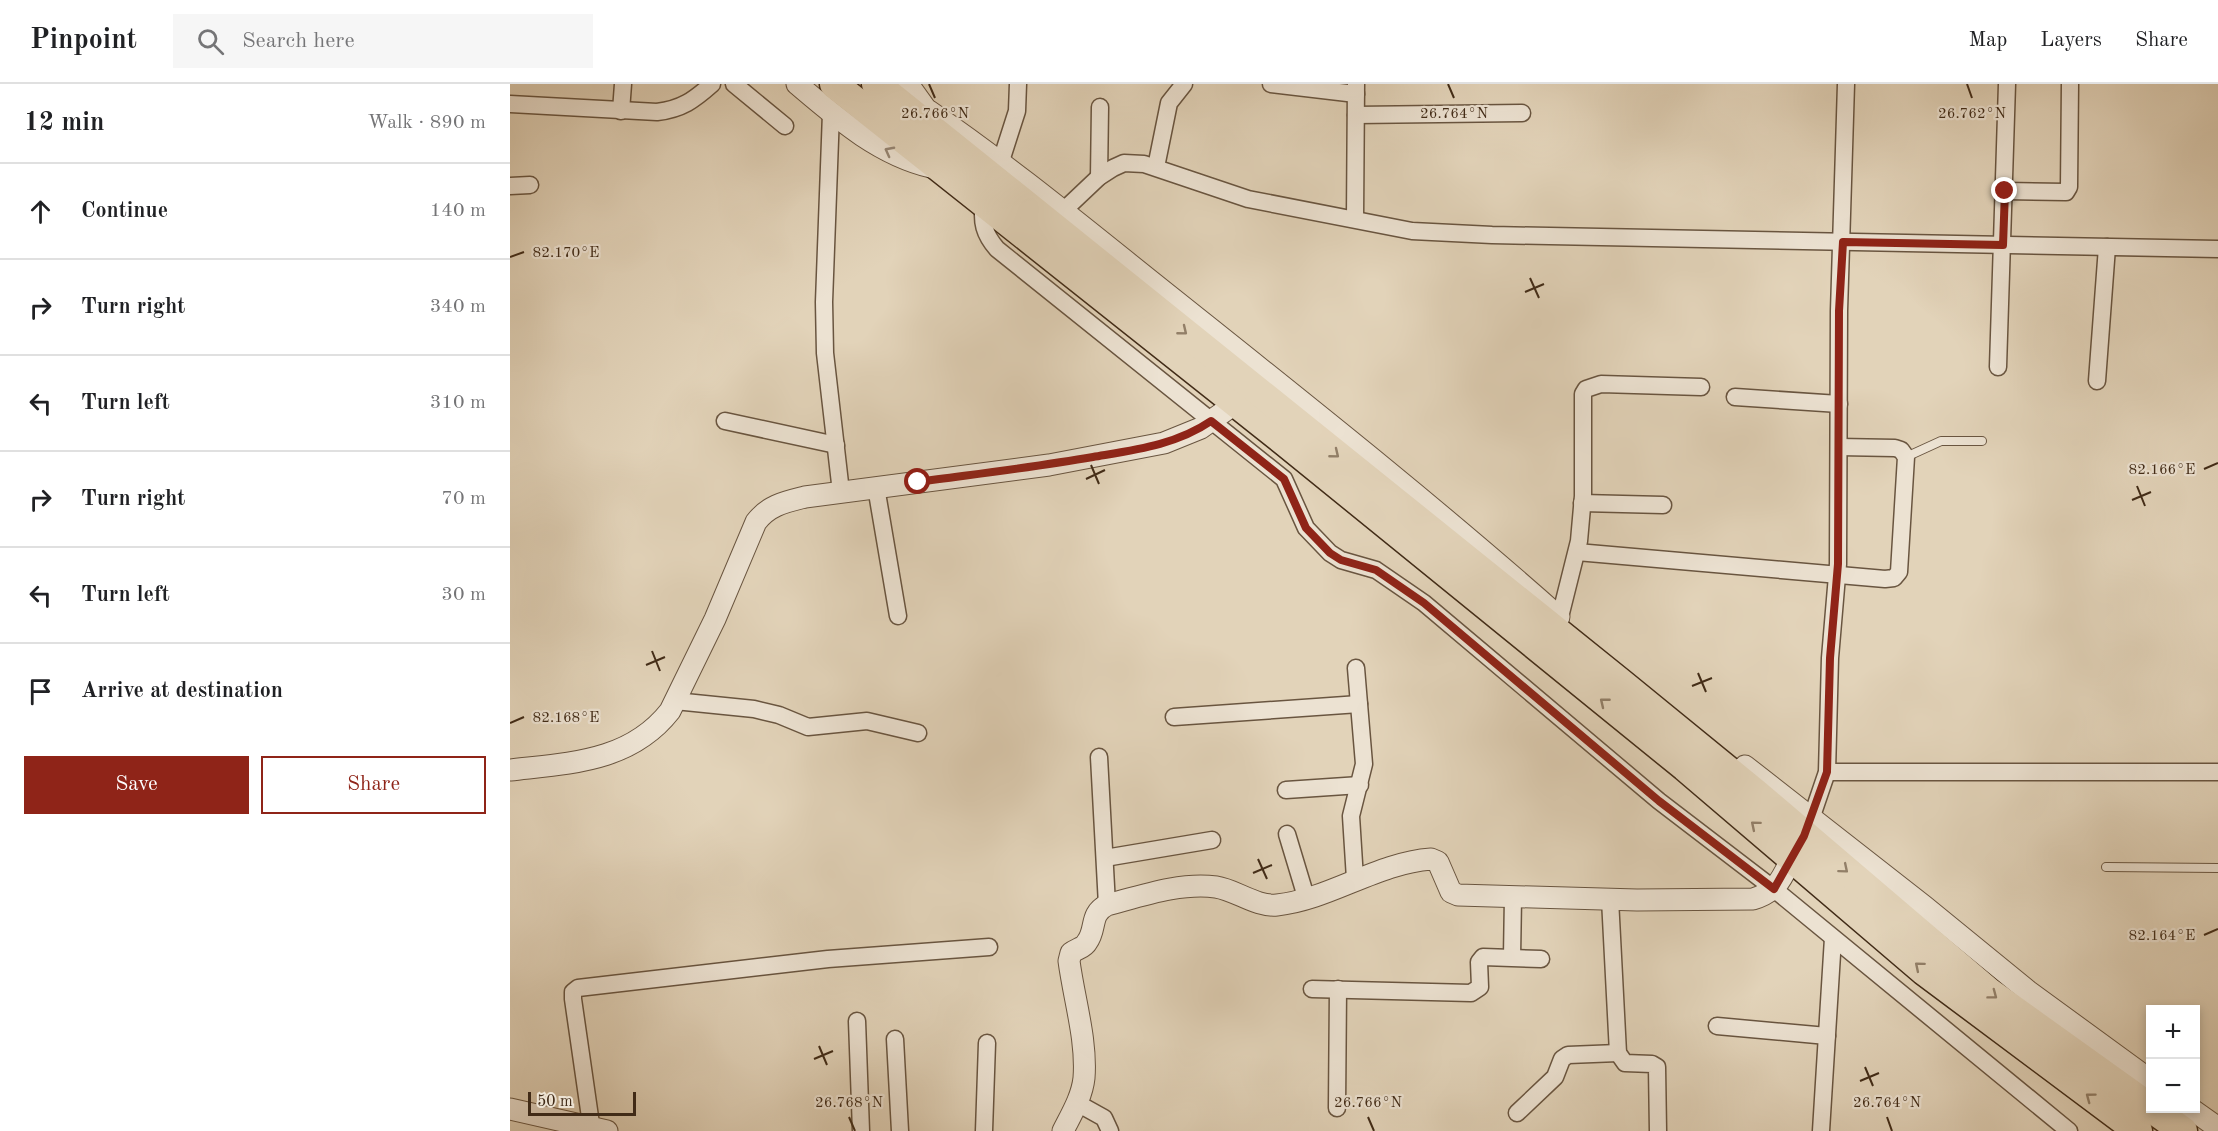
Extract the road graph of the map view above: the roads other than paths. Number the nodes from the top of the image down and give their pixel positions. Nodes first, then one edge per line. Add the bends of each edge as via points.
1 (623, 84) edge
2 (712, 84) edge
3 (734, 84) edge
4 (797, 84) edge
5 (834, 84) edge
6 (876, 84) edge
7 (908, 84) edge
8 (1018, 84) edge
9 (1184, 84) edge
10 (1271, 84) edge
11 (1846, 84) edge
12 (2007, 84) edge
13 (2070, 84) edge
14 (1356, 89) edge
15 (510, 104) edge
16 (1100, 107) dead end
17 (926, 109) junction
18 (621, 111) junction
19 (1522, 112) dead end
20 (831, 113) junction
21 (1356, 114) junction
22 (785, 126) dead end
23 (949, 160) junction
24 (1002, 161) junction
25 (1156, 166) junction
26 (1099, 177) junction
27 (530, 184) dead end
28 (510, 186) edge
29 (2005, 191) junction
30 (984, 203) junction
31 (1062, 212) junction
32 (1355, 218) junction
33 (1843, 242) junction
34 (2003, 245) junction
35 (2107, 247) junction
36 (2218, 249) edge
37 (1998, 367) dead end
38 (2097, 381) dead end
39 (1701, 387) dead end
40 (1735, 397) dead end
41 (1236, 403) junction
42 (1839, 404) junction
43 (725, 421) dead end
44 (1211, 421) junction
45 (1982, 441) dead end
46 (836, 445) junction
47 (1839, 447) junction
48 (1906, 457) junction
49 (876, 487) junction
50 (841, 492) junction
51 (1582, 502) junction
52 (1663, 505) dead end
53 (1577, 552) junction
54 (1837, 574) junction
55 (898, 616) dead end
56 (1560, 617) junction
57 (1356, 668) dead end
58 (675, 701) junction
59 (1359, 705) junction
60 (1174, 717) dead end
61 (918, 732) dead end
62 (1099, 757) dead end
63 (510, 770) edge
64 (1827, 772) junction
65 (2218, 772) edge
66 (1360, 785) junction
67 (1286, 790) dead end
68 (1287, 834) dead end
69 (1802, 837) junction
70 (1212, 840) dead end
71 (1105, 858) junction
72 (2106, 867) dead end
73 (2218, 868) edge
74 (1355, 879) junction
75 (1774, 889) junction
76 (1306, 897) junction
77 (1513, 897) junction
78 (1610, 899) junction
79 (1107, 905) junction
80 (1833, 938) junction
81 (989, 947) dead end
82 (1512, 957) junction
83 (1541, 959) dead end
84 (1312, 989) dead end
85 (1338, 989) junction
86 (856, 1022) dead end
87 (1717, 1026) dead end
88 (1827, 1036) junction
89 (895, 1039) dead end
90 (987, 1044) dead end
91 (1618, 1053) junction
92 (2146, 1076) edge
93 (1077, 1104) junction
94 (1336, 1108) dead end
95 (510, 1109) edge
96 (1517, 1113) dead end
97 (2197, 1113) edge
98 (2218, 1128) edge
99 (597, 1130) edge
100 (861, 1131) edge
101 (900, 1131) edge
102 (984, 1131) edge
103 (1063, 1131) edge
104 (1110, 1131) edge
105 (1658, 1131) edge
106 (1821, 1131) edge
107 (2069, 1131) edge
108 (2138, 1131) edge
109 (2182, 1131) edge

1 - 18 street
2 - 18 street via 678,109
3 - 22 street
4 - 20 street
5 - 23 highway
6 - 23 highway
7 - 17 street
8 - 24 street via 1014,126
9 - 25 street via 1169,103
10 - 14 street
11 - 33 street
12 - 29 street
13 - 29 street via 2066,192
14 - 21 street
15 - 18 street
16 - 26 street
17 - 23 street
17 - 24 street
19 - 21 street
23 -> 20 street via 918,165 867,139
20 - 46 street via 824,302 825,353
21 - 32 street
23 - 30 highway
23 -> 69 highway via 1622,683
24 - 31 street
25 - 26 street via 1124,164
25 - 32 street via 1248,199
26 - 31 street
27 - 28 street
29 - 34 street
30 - 41 highway
30 - 44 street via 982,224 997,249
31 - 56 street via 1360,448
32 - 33 street via 1412,231
33 - 34 street
33 - 42 street
34 - 35 street
34 - 37 street
35 - 36 street
35 - 38 street
39 - 51 street via 1601,384 1586,389 1582,403
40 - 42 street
41 - 44 street
69 -> 41 highway
42 - 47 street
43 - 46 street
44 - 49 street via 1184,436 1144,448 1049,465
44 - 75 street via 1284,479 1306,528 1330,553 1376,570 1424,603 1659,801
45 - 48 lane via 1941,441
46 - 50 street
47 - 48 street via 1895,448
47 - 54 street
48 - 54 street via 1899,572 1894,578 1885,579
49 - 50 street
49 - 55 street
50 - 58 street via 777,504 763,513
51 - 52 street
51 - 53 street
53 - 54 street
53 - 56 street
54 - 64 street
56 - 69 street
57 - 59 street
58 - 61 street via 754,709 808,727 867,721
58 - 63 street via 660,724 644,738 609,754 569,764
59 - 60 street
59 - 66 street via 1364,764
62 - 71 street
64 - 65 street
64 - 69 street
66 - 67 street
66 - 74 street via 1351,816
68 - 76 street
69 - 75 street
69 - 92 street via 1924,906 2028,991
108 -> 69 highway via 1924,971
69 -> 109 highway via 1989,992
70 - 71 street
71 - 79 street
72 - 73 lane
74 - 76 street
74 - 77 street via 1431,859 1438,861 1451,892
75 - 78 street via 1753,899
75 - 80 street
76 - 79 street via 1276,905 1263,904 1217,887 1198,886
77 - 78 street
77 - 82 street
78 - 91 street
79 - 93 street via 1094,916 1085,946 1071,953 1069,961 1083,1046 1084,1079
80 - 88 street
80 - 107 street
81 - 99 street via 828,959 578,988 573,999
82 - 83 street
82 - 85 street via 1483,957 1479,962 1480,987 1471,993
84 - 85 street
85 - 94 street
86 - 100 street
87 - 88 street
88 - 106 street
89 - 101 street
90 - 102 street
91 - 96 street via 1568,1055 1562,1059 1555,1077
91 - 105 street via 1625,1063 1657,1067
93 - 103 street
93 - 104 street via 1104,1118
95 - 99 street
97 - 98 street

